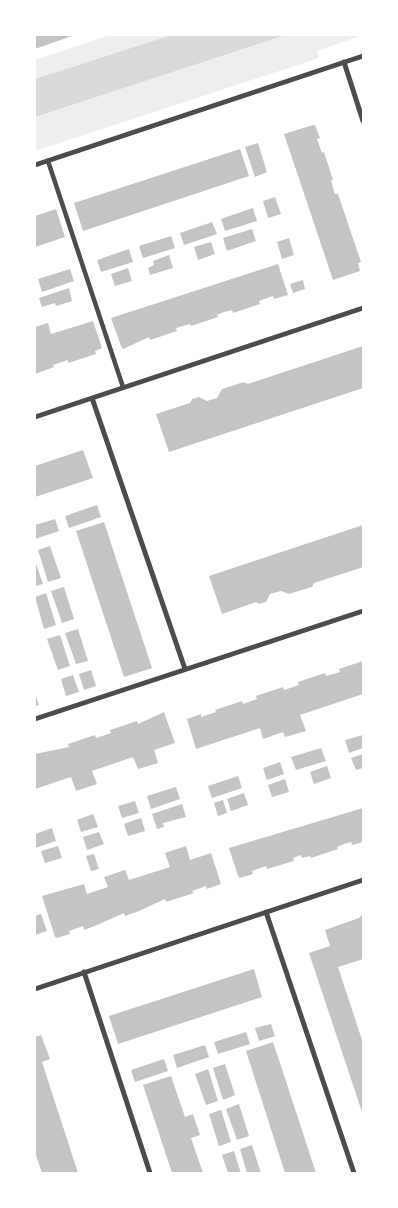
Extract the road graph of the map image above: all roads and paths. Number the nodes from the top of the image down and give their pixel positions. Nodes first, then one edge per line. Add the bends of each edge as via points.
1 (363, 56) edge
2 (344, 62) junction
3 (363, 121) edge
4 (48, 161) junction
5 (35, 165) edge
6 (363, 308) edge
7 (123, 387) junction
8 (92, 398) junction
9 (35, 417) edge
10 (363, 611) edge
11 (186, 669) junction
12 (35, 718) edge
13 (363, 880) edge
14 (266, 912) junction
15 (84, 972) junction
16 (35, 989) edge
17 (150, 1173) edge
18 (354, 1173) edge

1 - 2 street
2 - 3 street
2 - 4 street
4 - 5 street
4 - 7 street
6 - 7 street
7 - 8 street
8 - 9 street
8 - 11 street
10 - 11 street
11 - 12 street
13 - 14 street
14 - 15 street
14 - 18 street
15 - 16 street
15 - 17 street

